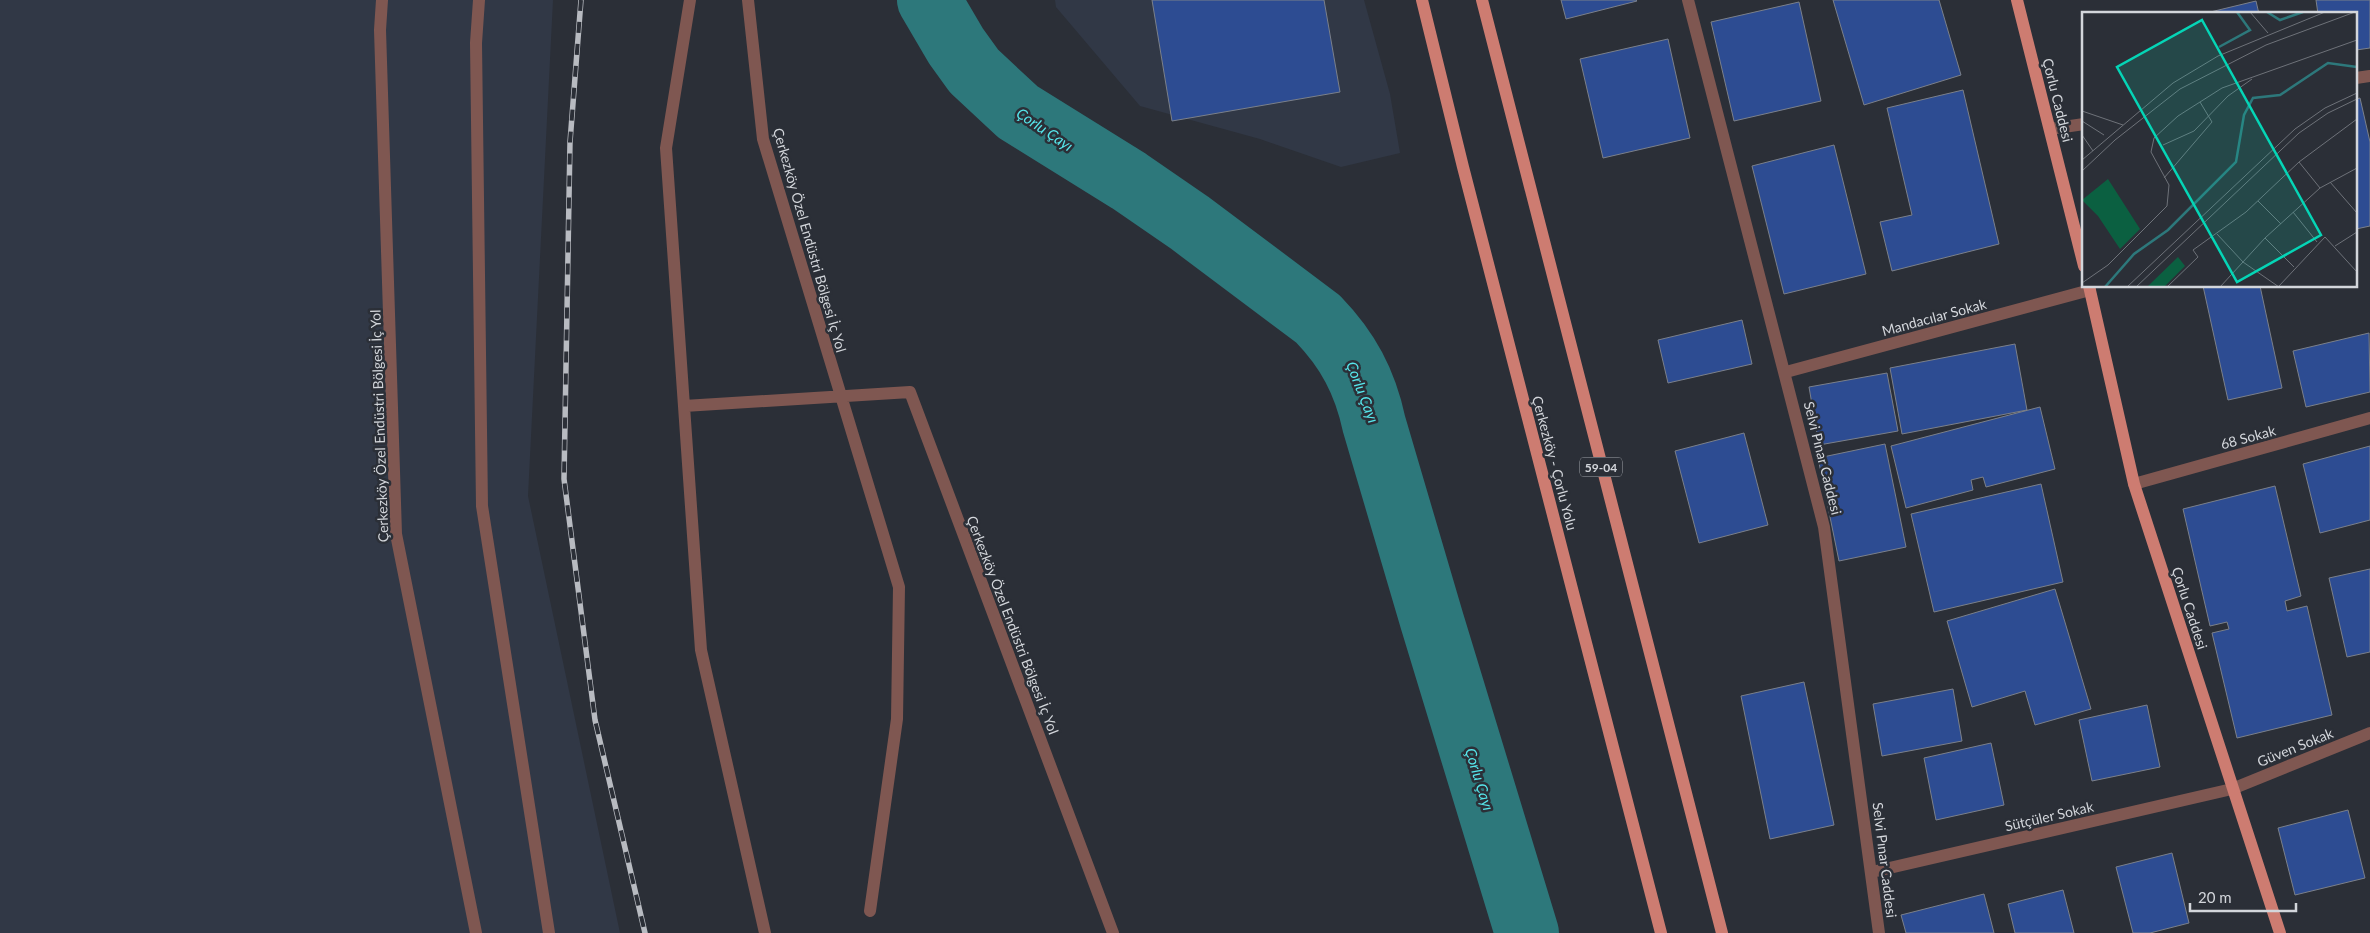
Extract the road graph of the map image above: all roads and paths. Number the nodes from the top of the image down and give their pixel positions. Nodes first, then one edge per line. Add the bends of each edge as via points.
1 (382, 0) edge
2 (479, 0) edge
3 (690, 0) edge
4 (748, 0) edge
5 (1422, 0) edge
6 (1482, 0) edge
7 (1688, 0) edge
8 (2018, 0) edge
9 (2082, 124) edge
10 (2050, 129) junction
11 (2082, 258) edge
12 (2089, 288) edge
13 (1786, 372) junction
14 (841, 397) junction
15 (684, 406) junction
16 (2370, 418) edge
17 (2134, 484) junction
18 (2370, 733) edge
19 (2232, 789) junction
20 (1872, 872) junction
21 (870, 911) dead end
22 (476, 933) edge
23 (549, 933) edge
24 (765, 933) edge
25 (1112, 933) edge
26 (1662, 933) edge
27 (1722, 933) edge
28 (1879, 933) edge
29 (2280, 933) edge

1 - 22 street, Çerkezköy Özel Endüstri Bölgesi İç Yol via 380,30 396,534
2 - 23 street via 476,43 482,506
3 - 15 street via 666,148
4 - 14 street, Çerkezköy Özel Endüstri Bölgesi İç Yol via 763,139
5 - 26 main road, Çerkezköy - Çorlu Yolu
6 - 27 main road, 59-04
7 - 13 street, Selvi Pınar Caddesi
8 - 10 main road, Çorlu Caddesi
9 - 10 street
10 - 11 main road, Çorlu Caddesi
12 - 13 street, Mandacılar Sokak
12 - 17 main road, Çorlu Caddesi
13 - 20 street, Selvi Pınar Caddesi via 1824,527
14 - 15 street, Çerkezköy Özel Endüstri Bölgesi İç Yol
14 - 21 street, Çerkezköy Özel Endüstri Bölgesi İç Yol via 899,587 897,719
14 - 25 street, Çerkezköy Özel Endüstri Bölgesi İç Yol via 910,392
15 - 24 street via 701,650
16 - 17 street, 68 Sokak
17 - 19 main road, Çorlu Caddesi
18 - 19 street, Güven Sokak
19 - 20 street, Sütçüler Sokak
19 - 29 main road, Çorlu Caddesi
20 - 28 street, Selvi Pınar Caddesi

